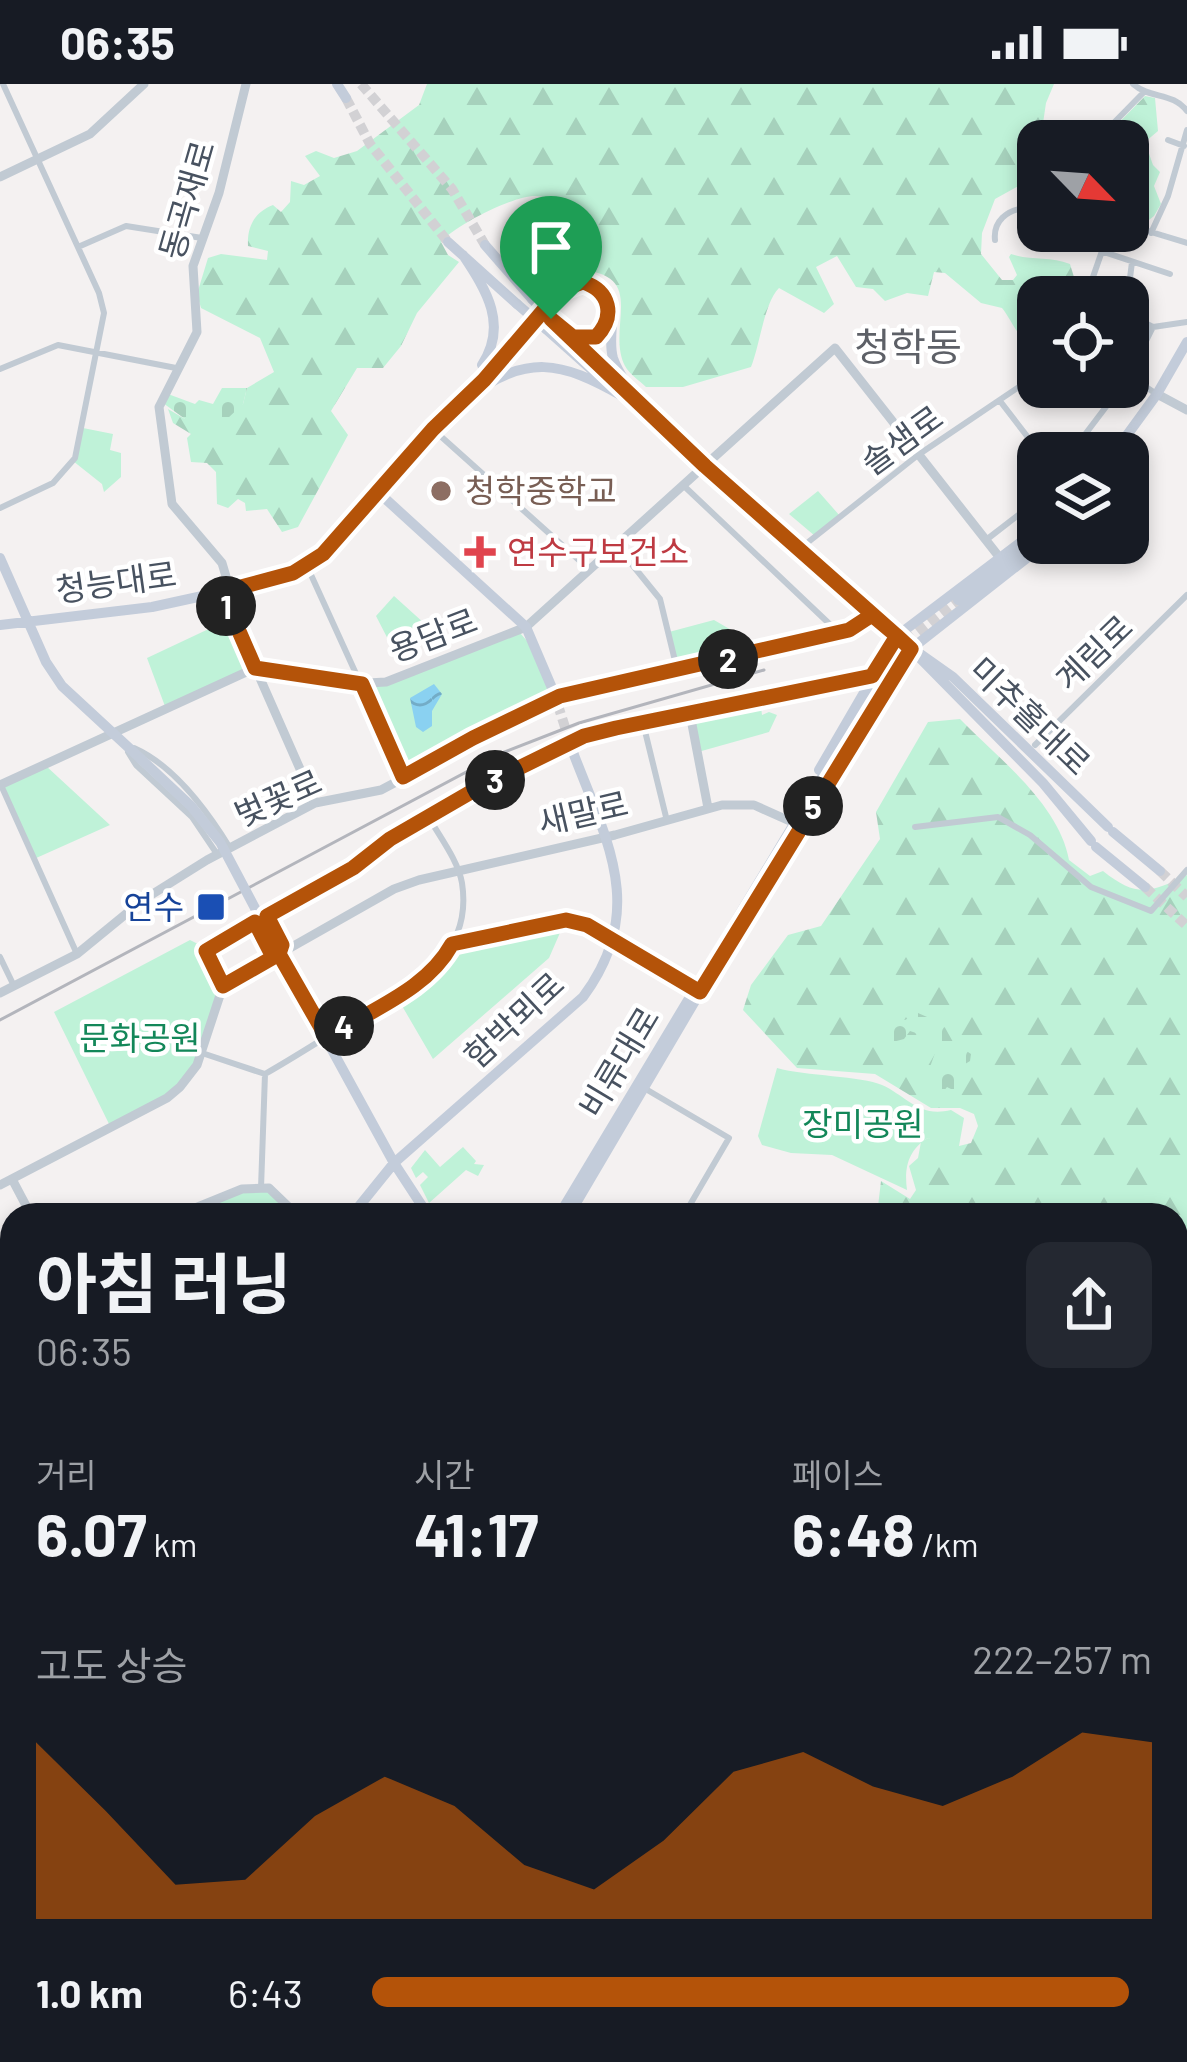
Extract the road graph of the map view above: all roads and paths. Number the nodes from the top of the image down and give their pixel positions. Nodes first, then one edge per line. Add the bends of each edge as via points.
1 (3, 84) edge
2 (144, 84) edge
3 (246, 84) edge
4 (338, 84) edge
5 (1133, 84) edge
6 (1144, 92) junction
7 (346, 98) tunnel mouth
8 (1186, 108) edge
9 (1117, 120) edge
10 (1187, 130) edge
11 (1168, 140) dead end
12 (1185, 147) edge
13 (38, 160) junction
14 (0, 177) edge
15 (1017, 209) edge
16 (1151, 233) joint
17 (202, 238) junction
18 (995, 240) dead end
19 (448, 242) tunnel mouth
20 (1187, 243) edge
21 (485, 245) tunnel mouth
22 (77, 247) junction
23 (1104, 252) edge
24 (464, 255) junction
25 (1132, 262) junction
26 (1170, 274) dead end
27 (1130, 276) edge
28 (1187, 322) edge
29 (549, 324) junction
30 (1149, 325) edge
31 (1153, 327) junction
32 (1149, 335) edge
33 (1187, 342) edge
34 (98, 352) junction
35 (176, 368) junction
36 (0, 369) edge
37 (1017, 389) edge
38 (1149, 389) edge
39 (1157, 394) junction
40 (1000, 401) junction
41 (454, 407) junction
42 (643, 408) junction
43 (1107, 408) edge
44 (1187, 410) edge
45 (433, 429) junction
46 (1024, 432) edge
47 (1088, 432) edge
48 (1129, 432) edge
49 (918, 455) junction
50 (705, 466) junction
51 (684, 486) junction
52 (379, 493) junction
53 (0, 508) edge
54 (1017, 516) edge
55 (986, 540) junction
56 (617, 546) junction
57 (1017, 547) edge
58 (799, 549) junction
59 (1017, 551) edge
60 (1000, 558) junction
61 (0, 559) edge
62 (1017, 562) edge
63 (308, 566) junction
64 (590, 570) junction
65 (226, 591) junction
66 (1187, 595) edge
67 (959, 600) junction
68 (872, 615) junction
69 (61, 618) junction
70 (29, 622) junction
71 (0, 625) edge
72 (526, 626) junction
73 (839, 632) junction
74 (897, 636) junction
75 (911, 649) junction
76 (255, 668) junction
77 (677, 669) junction
78 (56, 677) junction
79 (880, 680) junction
80 (362, 684) junction
81 (552, 688) tunnel mouth
82 (690, 714) junction
83 (643, 723) junction
84 (118, 739) junction
85 (1035, 745) dead end
86 (572, 747) junction
87 (403, 777) junction
88 (0, 784) edge
89 (315, 803) junction
90 (708, 808) junction
91 (428, 816) junction
92 (799, 817) junction
93 (667, 821) junction
94 (914, 827) dead end
95 (604, 834) junction
96 (230, 848) junction
97 (218, 855) junction
98 (458, 871) junction
99 (1160, 871) tunnel mouth
100 (1187, 871) edge
101 (1145, 887) tunnel mouth
102 (261, 919) junction
103 (613, 941) junction
104 (452, 944) junction
105 (277, 949) junction
106 (77, 954) junction
107 (0, 957) edge
108 (14, 986) junction
109 (223, 986) junction
110 (697, 990) junction
111 (0, 993) edge
112 (327, 1038) junction
113 (202, 1053) junction
114 (265, 1074) junction
115 (642, 1087) junction
116 (394, 1163) junction
117 (12, 1179) junction
118 (0, 1185) edge
119 (261, 1188) junction
120 (25, 1203) edge
121 (208, 1203) edge
122 (286, 1203) edge
123 (362, 1203) edge
124 (420, 1203) edge
125 (567, 1203) edge
126 (575, 1203) edge
127 (691, 1203) edge

1 - 13 street
2 - 13 street via 91,134
3 - 17 street, 동곡재로
4 - 7 main road
5 - 6 street
6 - 8 street
6 - 9 street
10 - 12 street
11 - 12 street
12 - 16 street
13 - 14 street
13 - 22 street
15 - 18 street via 1002,218
16 - 20 street
17 - 22 street via 126,226
17 - 35 street, 동곡재로 via 191,287 197,332
19 - 24 main road, 미추홀대로
21 - 29 main road, 미추홀대로, bridge
22 - 34 street via 104,313
23 - 25 street
24 - 29 main road, 미추홀대로, bridge
24 - 41 main road via 489,297 495,334
25 - 26 street
25 - 27 street
28 - 31 street
29 - 41 main road via 573,337 596,337 607,320 606,298 589,284 568,285
29 - 42 main road, 미추홀대로
30 - 31 street
31 - 32 street
33 - 39 main road
34 - 35 street
34 - 36 street via 58,345
34 - 53 street via 75,458 53,483
35 - 65 street, 동곡재로 via 159,407 170,497 222,562
37 - 40 street, 솔샘로
38 - 39 street
39 - 44 street
39 - 48 main road
40 - 46 street
40 - 49 street, 솔샘로
41 - 42 main road via 505,373 552,366 584,374
41 - 42 main road via 558,286 581,277 609,294 610,351
41 - 45 main road, 청능대로
42 - 50 main road, 미추홀대로
43 - 47 street
45 - 52 main road, 청능대로
45 - 64 street
49 - 50 street, 용담로 via 835,348
49 - 55 street
49 - 58 street, 솔샘로
50 - 51 street, 용담로
50 - 58 main road, 미추홀대로
51 - 56 street, 용담로
51 - 73 street
52 - 63 main road, 청능대로
52 - 72 main road
54 - 55 street
55 - 60 street
56 - 64 street, 용담로
56 - 77 street via 660,599
57 - 60 main road
58 - 68 main road, 미추홀대로
59 - 67 main road
60 - 67 main road
61 - 70 main road
62 - 67 main road
63 - 65 main road, 청능대로
63 - 80 street
64 - 72 street, 용담로
65 - 69 main road, 청능대로
65 - 76 street, 동곡재로
66 - 85 street, 계림로
67 - 74 main road
67 - 75 main road
68 - 73 street, 벚꽃로
68 - 74 main road, 미추홀대로
69 - 70 main road, 청능대로
69 - 78 main road via 44,638
70 - 71 main road, 청능대로
70 - 78 main road
72 - 80 street, 용담로 via 386,682
72 - 81 main road
73 - 77 street, 벚꽃로
74 - 75 main road, 미추홀대로
74 - 79 main road
75 - 79 main road
75 - 99 main road, 미추홀대로 via 952,677
75 - 101 main road, 미추홀대로 via 1093,844
76 - 80 street, 용담로
76 - 84 street
76 - 89 street, 동곡재로
77 - 87 street, 벚꽃로 via 552,699
78 - 84 main road
79 - 82 street
79 - 92 main road
79 - 92 main road
79 - 92 main road, 비류대로
80 - 87 street
82 - 83 street
82 - 90 street
83 - 86 street
83 - 93 street
84 - 88 street
84 - 96 street via 146,753 198,802
84 - 97 street
84 - 105 main road, bridge via 220,842
86 - 91 street
86 - 95 main road, 함박뫼로
87 - 89 street, 벚꽃로 via 381,790
88 - 106 street
89 - 96 street, 벚꽃로
90 - 92 street, 새말로 via 744,803
90 - 93 street, 새말로
91 - 98 street
91 - 102 street
92 - 110 main road, 비류대로
93 - 95 street, 새말로
94 - 100 street via 998,817 1091,887 1151,911
95 - 98 street, 새말로
95 - 103 main road, 함박뫼로 via 620,901
96 - 97 street, 벚꽃로
97 - 106 street, 벚꽃로 via 143,900
98 - 104 street via 462,897
98 - 105 street, 새말로 via 394,889
102 - 105 main road via 282,945
102 - 109 street via 206,951
103 - 104 street via 560,920
103 - 110 street
103 - 116 main road, 함박뫼로 via 583,997
104 - 112 street via 418,983
105 - 109 street, 새말로
105 - 112 main road
106 - 108 street, 벚꽃로
107 - 108 street
108 - 111 street, 벚꽃로
109 - 113 street
110 - 115 main road, 비류대로
112 - 114 street
112 - 116 main road
113 - 114 street
113 - 117 street via 167,1098
114 - 119 street
115 - 125 main road, 비류대로
115 - 126 main road, 비류대로
115 - 127 street via 729,1138
116 - 123 main road, 함박뫼로
116 - 124 main road
117 - 118 street
117 - 120 street
119 - 121 street
119 - 122 street

